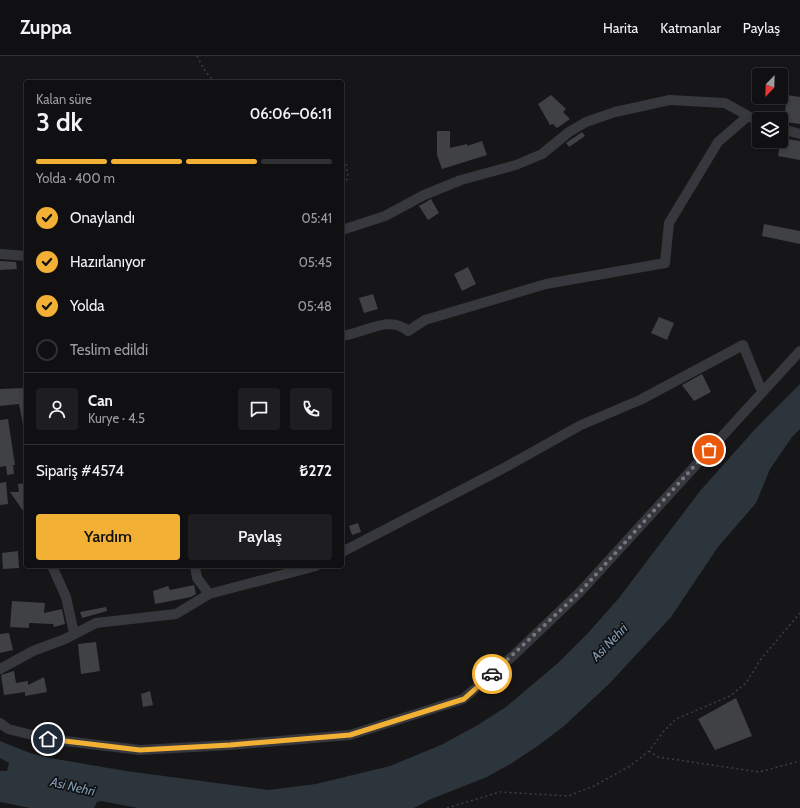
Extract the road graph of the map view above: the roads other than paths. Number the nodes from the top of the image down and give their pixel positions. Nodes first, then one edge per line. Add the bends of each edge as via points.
1 (748, 116) junction
2 (752, 118) edge
3 (788, 131) edge
4 (800, 134) edge
5 (344, 229) edge
6 (0, 254) edge
7 (24, 256) edge
8 (344, 336) edge
9 (800, 351) edge
10 (762, 392) junction
11 (344, 551) edge
12 (53, 568) edge
13 (195, 568) edge
14 (308, 568) edge
15 (209, 594) junction
16 (74, 633) junction
17 (0, 669) edge
18 (0, 723) edge

1 - 2 street
1 - 5 street via 724,104 670,100 615,112 586,122 542,154 516,165 461,180 424,195 385,216
1 - 8 street via 718,142 669,223 665,262 546,284 425,320 408,332 397,325 374,326 354,335
3 - 4 street
6 - 7 street
9 - 10 street
10 - 11 street via 743,345 640,400 581,426
10 - 18 street via 580,592 464,699 350,735 140,750 48,739 8,728
12 - 16 street via 66,597
13 - 15 street via 197,578
14 - 15 street
15 - 16 street via 176,614 96,623
16 - 17 street

